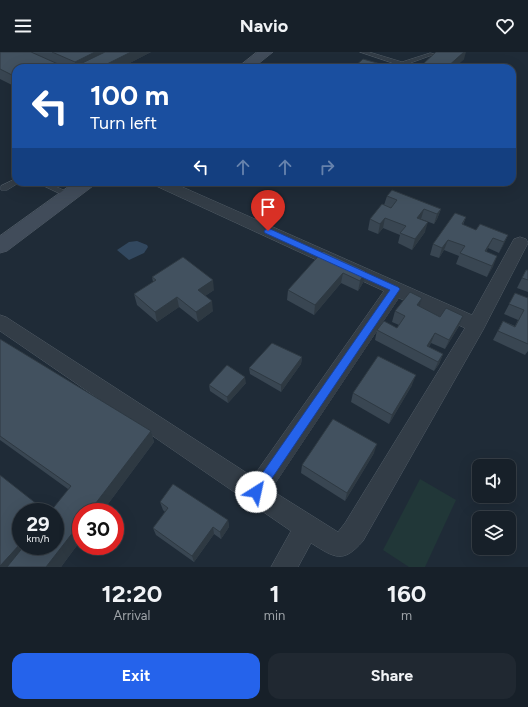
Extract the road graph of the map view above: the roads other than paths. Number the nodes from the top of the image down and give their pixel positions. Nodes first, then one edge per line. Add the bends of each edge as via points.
1 (266, 52) edge
2 (363, 52) edge
3 (432, 54) edge
4 (250, 64) edge
5 (12, 184) edge
6 (49, 186) edge
7 (82, 186) edge
8 (168, 186) edge
9 (4, 188) dead end
10 (70, 195) junction
11 (520, 243) dead end
12 (0, 246) edge
13 (395, 289) junction
14 (0, 322) edge
15 (476, 325) junction
16 (256, 492) junction
17 (307, 527) junction
18 (284, 567) edge

1 - 4 main road
2 - 3 lane via 402,64
5 - 9 lane
6 - 10 lane
7 - 10 main road
8 - 13 street
10 - 12 main road
11 - 15 street
13 - 15 street
13 - 16 street
14 - 16 street
15 - 17 street via 354,532 344,544 335,544
16 - 17 street
17 - 18 street

